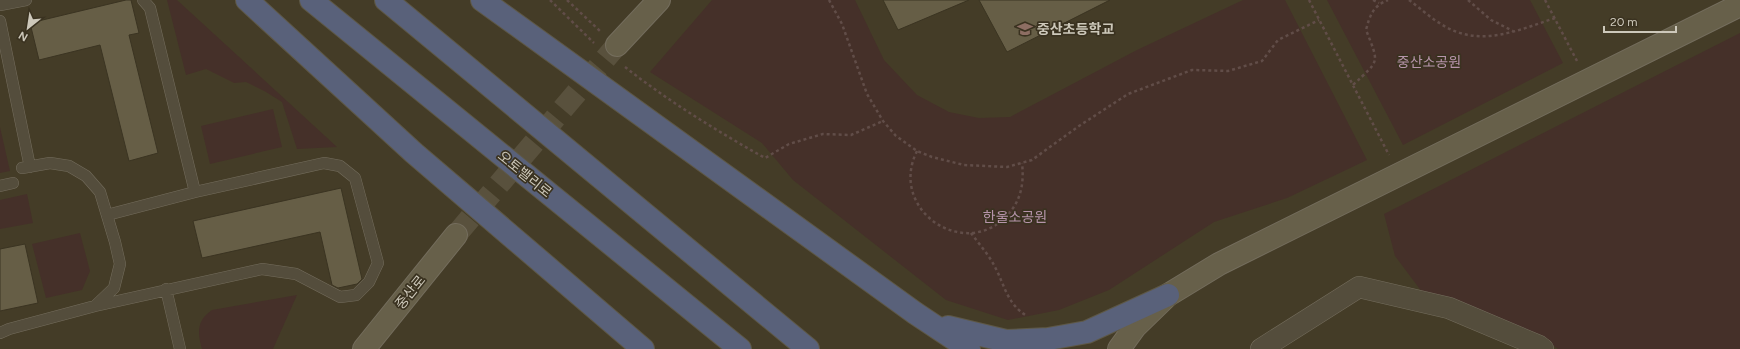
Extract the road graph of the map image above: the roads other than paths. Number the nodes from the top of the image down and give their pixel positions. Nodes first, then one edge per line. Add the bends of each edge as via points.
1 (26, 0) edge
2 (143, 0) edge
3 (247, 0) edge
4 (311, 0) edge
5 (386, 0) edge
6 (482, 0) edge
7 (659, 0) edge
8 (4, 3) edge
9 (1740, 5) edge
10 (0, 21) edge
11 (612, 51) tunnel mouth
12 (13, 183) dead end
13 (0, 186) edge
14 (195, 192) junction
15 (107, 214) junction
16 (456, 235) tunnel mouth
17 (166, 289) junction
18 (1168, 295) junction
19 (95, 306) junction
20 (915, 313) junction
21 (0, 333) edge
22 (180, 349) edge
23 (364, 349) edge
24 (643, 349) edge
25 (740, 349) edge
26 (808, 349) edge
27 (969, 349) edge
28 (1119, 349) edge
29 (1261, 349) edge
30 (1543, 349) edge

1 - 8 lane
2 - 14 lane via 150,8
3 - 24 highway via 414,153
4 - 25 highway, 오토밸리로
5 - 26 highway
6 - 20 highway
7 - 11 street
9 - 18 street via 1219,264
10 - 15 lane via 26,168 50,163 68,166 86,176 100,192
12 - 13 lane
14 - 15 lane
14 - 17 lane via 324,162 340,166 354,178 378,263 369,282 356,295 340,297 296,274 262,269
15 - 19 lane via 120,264 114,288
16 - 23 street, 중산로
17 - 19 lane
17 - 22 lane
18 - 20 highway via 1087,332 1048,339 1006,341 979,336 947,327
18 - 28 street via 1134,327
19 - 21 lane
20 - 27 highway
29 - 30 street via 1359,287 1448,308

